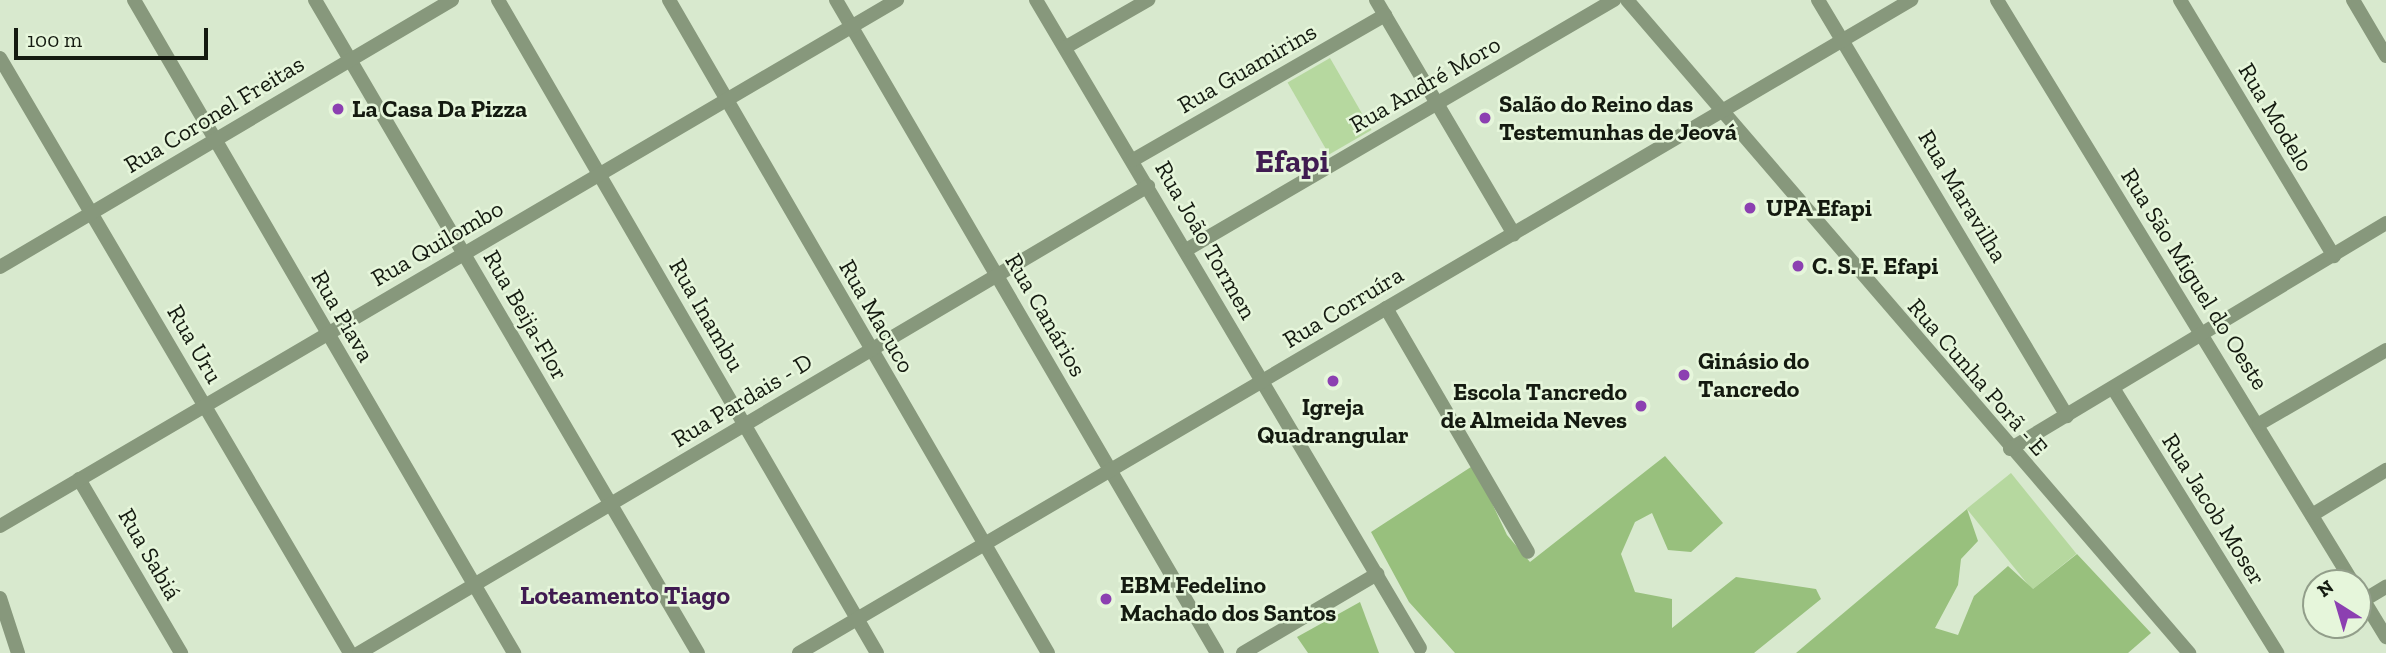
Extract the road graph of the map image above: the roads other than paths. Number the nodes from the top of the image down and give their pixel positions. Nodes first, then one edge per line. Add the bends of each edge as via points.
1 (134, 0) edge
2 (314, 0) edge
3 (452, 0) edge
4 (498, 0) edge
5 (669, 0) edge
6 (836, 0) edge
7 (897, 0) edge
8 (1037, 0) edge
9 (1148, 0) edge
10 (1376, 0) edge
11 (1614, 0) edge
12 (1628, 0) edge
13 (1818, 0) edge
14 (1911, 0) edge
15 (1997, 0) edge
16 (2179, 0) edge
17 (2353, 0) edge
18 (1385, 15) junction
19 (852, 26) junction
20 (1843, 41) junction
21 (1066, 47) junction
22 (2386, 56) edge
23 (0, 58) edge
24 (351, 60) junction
25 (727, 99) junction
26 (1437, 103) junction
27 (1722, 113) junction
28 (217, 139) junction
29 (1133, 160) junction
30 (600, 174) junction
31 (1148, 186) junction
32 (92, 213) junction
33 (2386, 223) edge
34 (1514, 233) junction
35 (1186, 250) junction
36 (464, 253) junction
37 (2334, 256) junction
38 (0, 267) edge
39 (997, 275) junction
40 (1386, 308) junction
41 (327, 333) junction
42 (2205, 335) junction
43 (870, 350) junction
44 (2386, 350) edge
45 (1263, 381) junction
46 (2113, 388) junction
47 (205, 405) junction
48 (2067, 416) junction
49 (2259, 424) junction
50 (744, 425) junction
51 (2010, 449) junction
52 (2386, 470) edge
53 (1110, 471) junction
54 (79, 479) junction
55 (608, 505) junction
56 (2312, 515) junction
57 (0, 526) edge
58 (983, 544) junction
59 (1528, 552) dead end
60 (2345, 569) edge
61 (1377, 574) junction
62 (473, 585) junction
63 (0, 598) edge
64 (2372, 614) edge
65 (856, 619) junction
66 (2386, 637) edge
67 (1420, 648) dead end
68 (18, 653) edge
69 (181, 653) edge
70 (350, 653) edge
71 (359, 653) edge
72 (514, 653) edge
73 (698, 653) edge
74 (799, 653) edge
75 (877, 653) edge
76 (1048, 653) edge
77 (1217, 653) edge
78 (1244, 653) edge
79 (2189, 653) edge
80 (2277, 653) edge

1 - 28 street, Rua Piava
2 - 24 street, Rua Beija-Flor
3 - 24 street, Rua Coronel Freitas
4 - 30 street, Rua Inambu
5 - 25 street, Rua Macuco
6 - 19 street, Rua Canários
7 - 19 street, Rua Quilombo
8 - 21 street, Rua João Tormen
9 - 21 street
10 - 18 street
11 - 26 street, Rua André Moro
12 - 27 street, Rua Cunha Porã - E
13 - 20 street, Rua Maravilha
14 - 20 street, Rua Corruíra
15 - 42 street, Rua São Miguel do Oeste
16 - 37 street, Rua Modelo
17 - 22 street
18 - 26 street
18 - 29 street, Rua Guamirins
19 - 25 street, Rua Quilombo
19 - 39 street, Rua Canários
20 - 27 street, Rua Corruíra
20 - 48 street, Rua Maravilha
21 - 29 street, Rua João Tormen
23 - 32 street, Rua Uru
24 - 28 street, Rua Coronel Freitas
24 - 36 street, Rua Beija-Flor
25 - 30 street, Rua Quilombo
25 - 43 street, Rua Macuco
26 - 34 street
26 - 35 street, Rua André Moro
27 - 34 street, Rua Corruíra
27 - 51 street, Rua Cunha Porã - E
28 - 32 street, Rua Coronel Freitas
28 - 41 street, Rua Piava
29 - 31 street, Rua João Tormen
30 - 36 street, Rua Quilombo
30 - 50 street, Rua Inambu
31 - 35 street, Rua João Tormen
31 - 39 street, Rua Pardais - D
32 - 38 street, Rua Coronel Freitas
32 - 47 street, Rua Uru
33 - 37 street
34 - 40 street, Rua Corruíra
35 - 45 street, Rua João Tormen
36 - 41 street, Rua Quilombo
36 - 55 street, Rua Beija-Flor
37 - 42 street
39 - 43 street, Rua Pardais - D
39 - 53 street, Rua Canários
40 - 45 street, Rua Corruíra
40 - 59 street
41 - 47 street, Rua Quilombo
41 - 62 street, Rua Piava
42 - 46 street
42 - 49 street, Rua São Miguel do Oeste
43 - 50 street, Rua Pardais - D
43 - 58 street, Rua Macuco
44 - 49 street
45 - 53 street, Rua Corruíra
45 - 61 street, Rua João Tormen
46 - 48 street
46 - 80 street, Rua Jacob Moser
47 - 54 street, Rua Quilombo
47 - 70 street, Rua Uru
48 - 51 street
49 - 56 street, Rua São Miguel do Oeste
50 - 55 street, Rua Pardais - D
50 - 65 street, Rua Inambu
51 - 79 street, Rua Cunha Porã - E
52 - 56 street
53 - 58 street, Rua Corruíra
53 - 77 street, Rua Canários
54 - 57 street, Rua Quilombo
54 - 69 street, Rua Sabiá
55 - 62 street, Rua Pardais - D
55 - 73 street, Rua Beija-Flor
56 - 60 street, Rua São Miguel do Oeste
58 - 65 street, Rua Corruíra
58 - 76 street, Rua Macuco
61 - 67 street, Rua João Tormen
61 - 78 street
62 - 71 street, Rua Pardais - D
62 - 72 street, Rua Piava
63 - 68 street
64 - 66 street
65 - 74 street, Rua Corruíra
65 - 75 street, Rua Inambu

